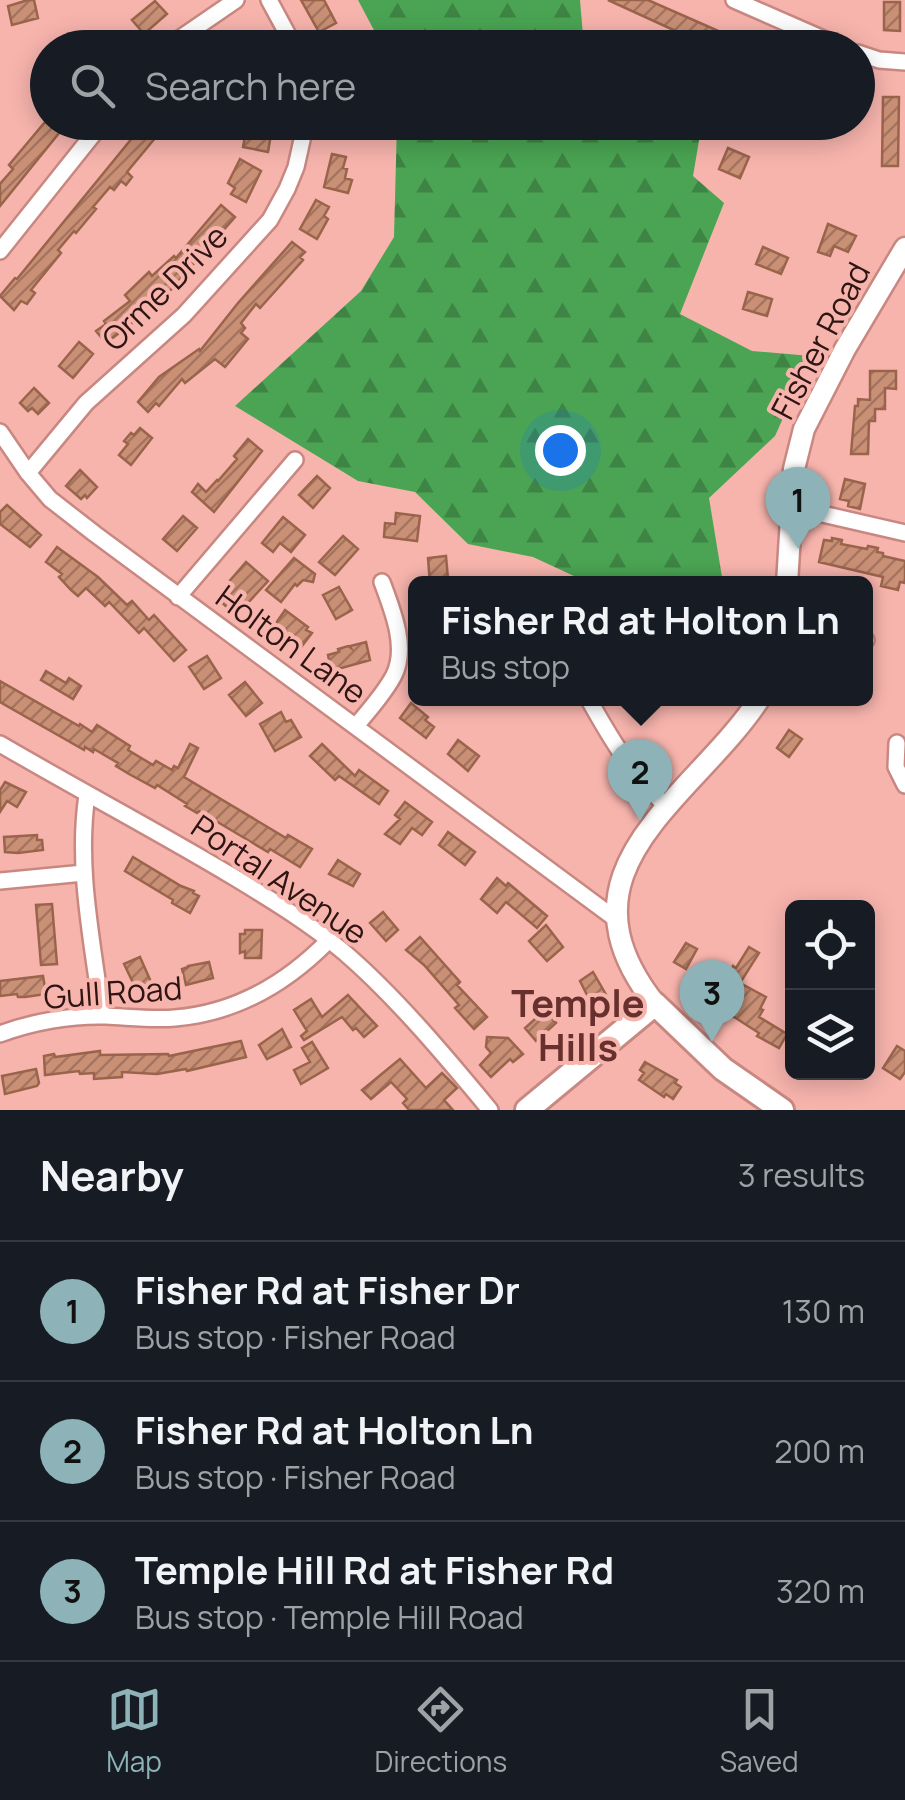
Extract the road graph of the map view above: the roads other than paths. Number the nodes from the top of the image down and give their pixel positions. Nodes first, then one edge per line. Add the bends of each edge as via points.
1 (236, 0) edge
2 (269, 0) edge
3 (734, 0) edge
4 (192, 30) edge
5 (285, 30) edge
6 (803, 30) edge
7 (875, 59) edge
8 (905, 62) edge
9 (89, 140) edge
10 (303, 140) edge
11 (905, 248) edge
12 (0, 251) edge
13 (0, 432) edge
14 (295, 460) dead end
15 (28, 473) junction
16 (792, 507) junction
17 (905, 533) edge
18 (788, 576) edge
19 (382, 582) dead end
20 (178, 596) junction
21 (592, 706) edge
22 (754, 706) edge
23 (356, 726) junction
24 (897, 743) dead end
25 (0, 744) edge
26 (905, 786) edge
27 (86, 795) junction
28 (667, 806) junction
29 (84, 873) junction
30 (0, 881) edge
31 (617, 920) junction
32 (329, 940) junction
33 (655, 1004) junction
34 (102, 1016) junction
35 (0, 1034) edge
36 (694, 1044) junction
37 (592, 1058) junction
38 (490, 1110) edge
39 (527, 1110) edge
40 (782, 1110) edge

1 - 4 street
2 - 5 street
3 - 6 street
7 - 8 street
9 - 12 street
10 - 15 street, Orme Drive via 270,220 184,314 86,403
11 - 16 street, Fisher Road via 804,429
13 - 15 street, Holton Lane
14 - 20 street
15 - 20 street, Holton Lane via 50,499
16 - 17 street
16 - 18 street, Fisher Road
19 - 23 street via 400,656 394,675
20 - 23 street, Holton Lane
21 - 28 street via 631,769
22 - 28 street
23 - 31 street, Holton Lane
24 - 26 street via 896,767
25 - 27 street, Portal Avenue
27 - 29 street
27 - 32 street, Portal Avenue via 176,842
28 - 31 street via 629,859
29 - 30 street
29 - 34 street
31 - 33 street via 630,967
32 - 34 street, Gull Road via 271,988 218,1010 175,1018
32 - 38 street, Portal Avenue
33 - 36 main road
33 - 37 main road
34 - 35 street, Gull Road
36 - 37 main road via 654,1030
36 - 40 main road
37 - 39 main road

